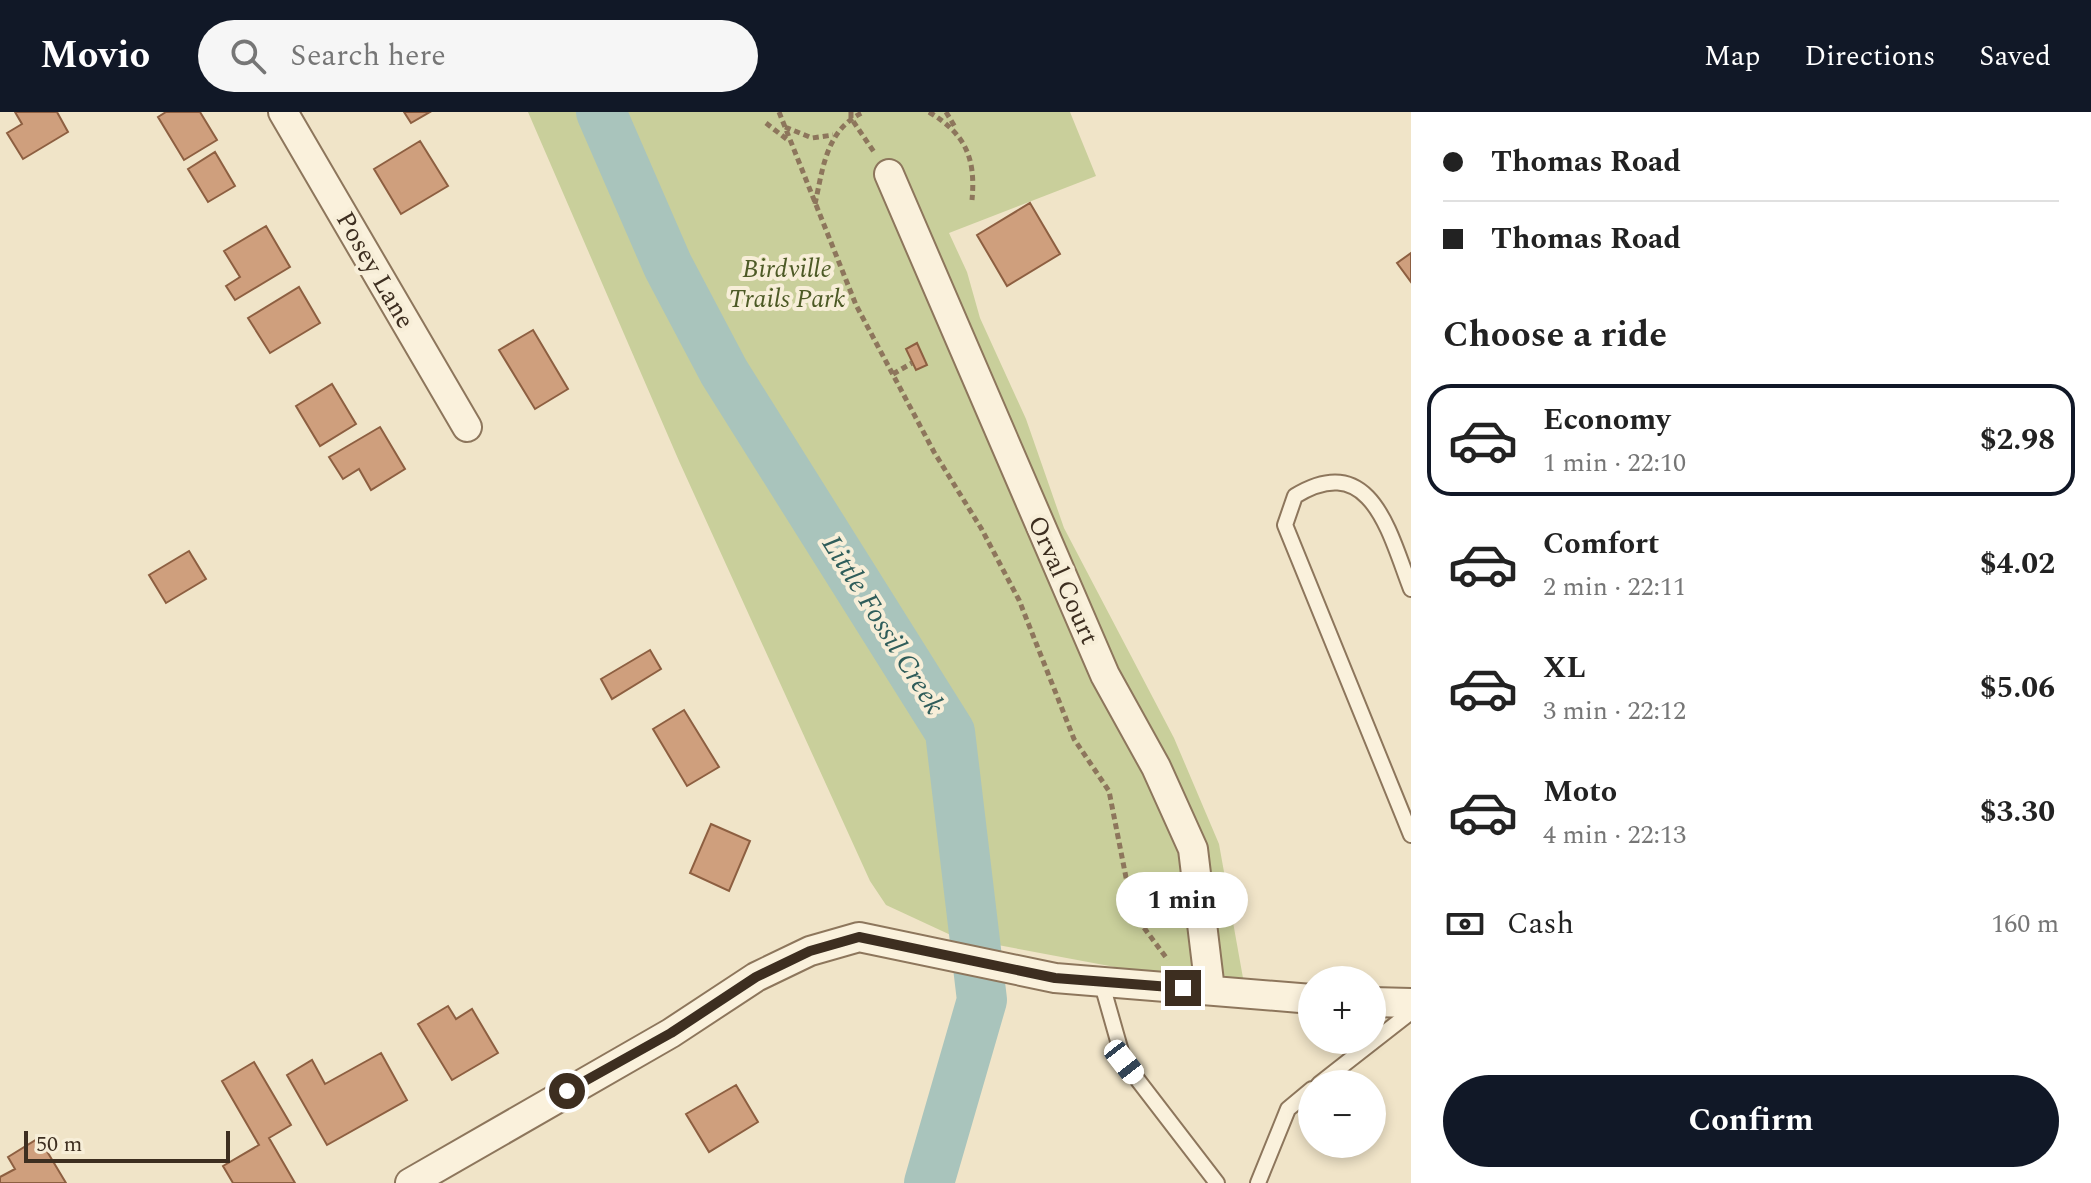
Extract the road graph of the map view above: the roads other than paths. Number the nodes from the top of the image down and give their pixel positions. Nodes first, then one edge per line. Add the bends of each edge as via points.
1 (283, 112) edge
2 (889, 174) road end
3 (467, 427) dead end
4 (1411, 589) edge
5 (1411, 835) edge
6 (1101, 981) junction
7 (1210, 990) junction
8 (1298, 998) edge
9 (1386, 1002) edge
10 (1411, 1003) edge
11 (1411, 1012) edge
12 (1337, 1070) edge
13 (1298, 1101) edge
14 (410, 1183) edge
15 (1217, 1183) edge
16 (1258, 1183) edge

1 - 3 street, Posey Lane
2 - 7 street, Orval Court via 1105,675 1193,849
4 - 5 lane via 1368,496 1343,480 1315,484 1295,496 1285,525
6 - 7 street
6 - 14 street via 1033,973 859,937 810,951 756,977 671,1033
6 - 15 lane via 1124,1062
7 - 8 street
9 - 10 street
11 - 12 lane
13 - 16 lane via 1288,1109

